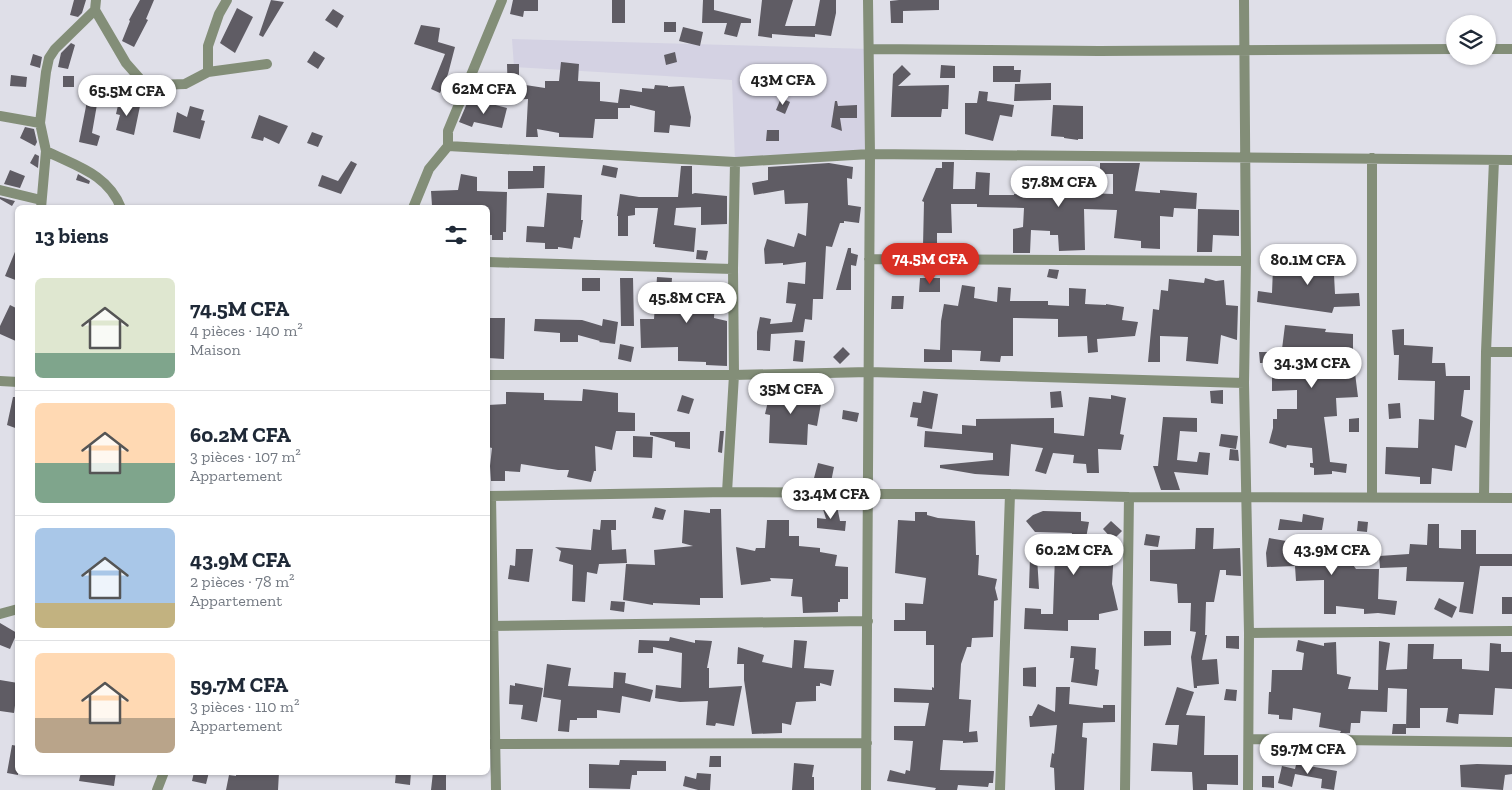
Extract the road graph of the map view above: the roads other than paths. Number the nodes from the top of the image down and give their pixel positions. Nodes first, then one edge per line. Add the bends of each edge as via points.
1 (227, 0) edge
2 (502, 0) edge
3 (868, 0) edge
4 (1244, 0) edge
5 (96, 5) edge
6 (870, 48) junction
7 (1512, 48) edge
8 (1244, 49) junction
9 (1446, 49) edge
10 (1496, 49) edge
11 (267, 64) dead end
12 (208, 72) junction
13 (0, 116) edge
14 (40, 123) junction
15 (448, 146) junction
16 (46, 151) junction
17 (870, 154) junction
18 (1246, 157) junction
19 (1372, 158) junction
20 (1494, 160) junction
21 (1512, 160) edge
22 (735, 162) junction
23 (0, 190) edge
24 (41, 204) edge
25 (119, 205) edge
26 (414, 205) edge
27 (869, 259) junction
28 (1246, 261) junction
29 (490, 262) edge
30 (733, 269) junction
31 (1486, 352) junction
32 (1512, 352) edge
33 (869, 372) junction
34 (734, 375) junction
35 (490, 376) edge
36 (0, 381) edge
37 (15, 382) edge
38 (1244, 383) junction
39 (727, 492) junction
40 (868, 493) junction
41 (1010, 494) junction
42 (490, 496) edge
43 (1129, 497) junction
44 (1246, 497) junction
45 (1372, 497) junction
46 (1484, 497) junction
47 (1512, 498) edge
48 (490, 561) edge
49 (15, 610) edge
50 (0, 614) edge
51 (868, 621) junction
52 (491, 626) edge
53 (1512, 631) edge
54 (1249, 633) junction
55 (1248, 739) junction
56 (1512, 742) edge
57 (867, 743) junction
58 (492, 744) edge
59 (163, 775) edge
60 (157, 790) edge
61 (496, 790) edge
62 (866, 790) edge
63 (1000, 790) edge
64 (1125, 790) edge
65 (1248, 790) edge

1 - 12 street via 208,46
2 - 15 street via 448,131
3 - 6 street
4 - 8 street
5 - 12 street via 126,63 141,80 156,84 185,84
5 - 14 street via 49,58
6 - 8 street
6 - 17 street
7 - 10 street
8 - 9 street
8 - 18 street
11 - 12 street
13 - 14 street
14 - 16 street
15 - 22 street
15 - 26 street via 429,169
16 - 24 street
16 - 25 street via 100,178 110,187
17 - 18 street
17 - 22 street
17 - 27 street
18 - 19 street
18 - 28 street
19 - 20 street
19 - 45 street
20 - 21 street
20 - 31 street
22 - 30 street
23 - 24 street
27 - 28 street
27 - 33 street
28 - 38 street
29 - 30 street
30 - 34 street
31 - 32 street
31 - 46 street
33 - 34 street
33 - 38 street
33 - 40 street
34 - 35 street
34 - 39 street
36 - 37 street
38 - 44 street
39 - 40 street
39 - 42 street
40 - 41 street
40 - 51 street
41 - 43 street
41 - 63 street
43 - 44 street
43 - 64 street
44 - 45 street
44 - 54 street
45 - 46 street
46 - 47 street
48 - 52 street
49 - 50 street
51 - 52 street
51 - 57 street
52 - 58 street
53 - 54 street
54 - 55 street
55 - 56 street
55 - 65 street
57 - 58 street
57 - 62 street
58 - 61 street
59 - 60 street

